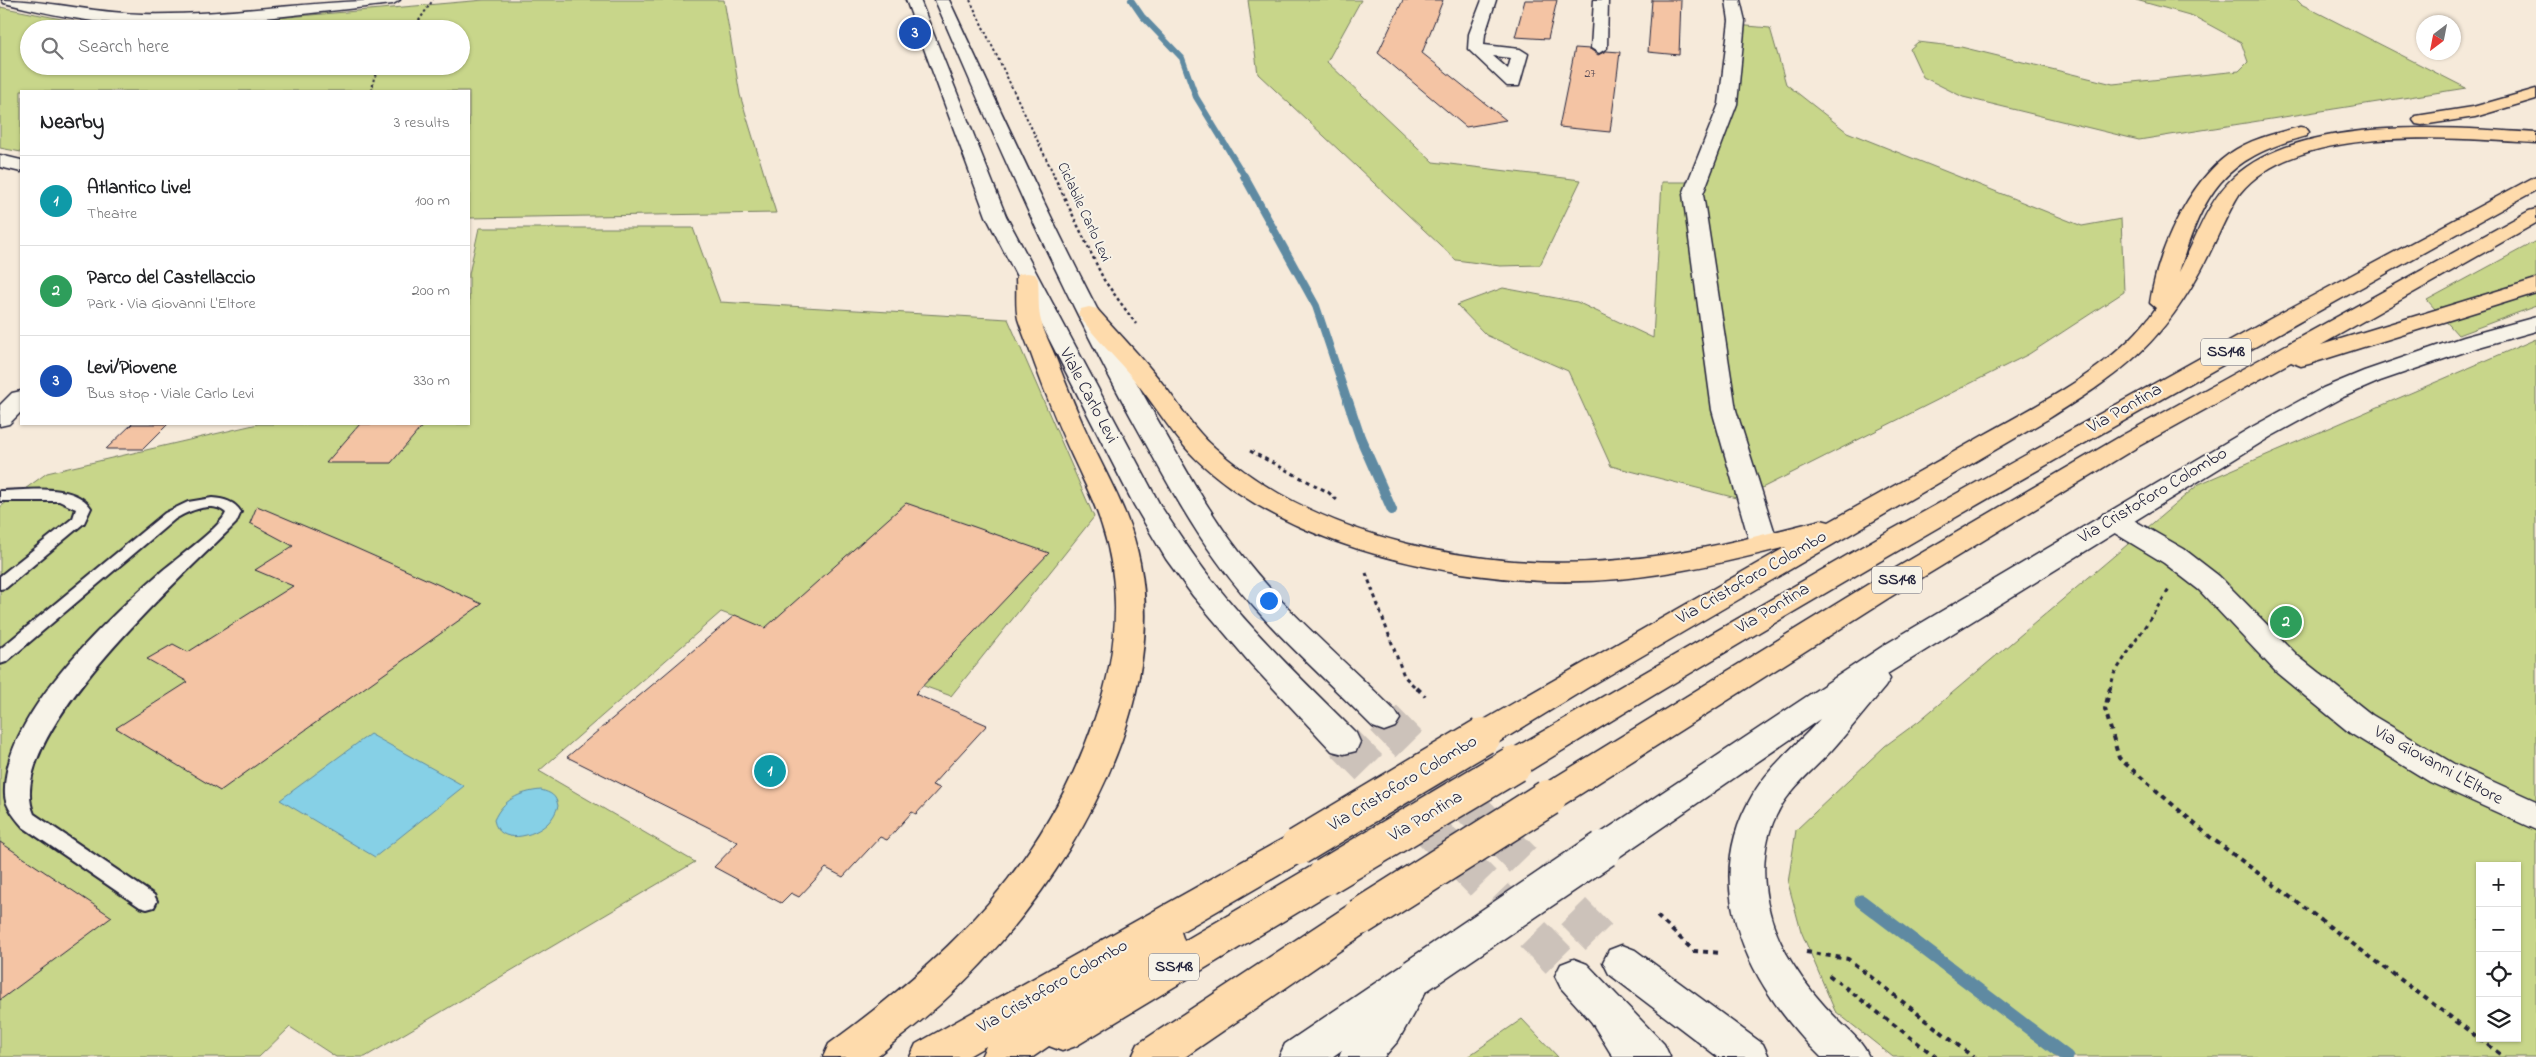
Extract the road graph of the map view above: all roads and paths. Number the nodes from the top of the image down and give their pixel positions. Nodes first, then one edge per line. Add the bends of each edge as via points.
1 (8, 0) edge
2 (69, 0) edge
3 (306, 0) edge
4 (393, 0) edge
5 (433, 0) edge
6 (913, 0) edge
7 (942, 0) edge
8 (970, 0) edge
9 (1489, 0) edge
10 (1601, 0) edge
11 (1733, 0) edge
12 (419, 20) edge
13 (1599, 48) dead end
14 (1476, 49) dead end
15 (375, 75) edge
16 (372, 90) edge
17 (2536, 94) edge
18 (2536, 138) edge
19 (0, 161) edge
20 (20, 166) edge
21 (2536, 182) edge
22 (2536, 215) edge
23 (1027, 279) junction
24 (2536, 286) edge
25 (1089, 314) junction
26 (2160, 319) junction
27 (2536, 324) edge
28 (1141, 330) dead end
29 (2252, 375) junction
30 (20, 399) edge
31 (0, 419) edge
32 (1247, 449) dead end
33 (0, 496) edge
34 (1344, 506) dead end
35 (1854, 520) junction
36 (2113, 520) junction
37 (1764, 543) junction
38 (2186, 564) junction
39 (1366, 573) dead end
40 (0, 584) edge
41 (1897, 652) junction
42 (0, 658) edge
43 (1425, 696) dead end
44 (1384, 719) tunnel mouth
45 (1344, 742) tunnel mouth
46 (2536, 816) edge
47 (1298, 847) junction
48 (147, 901) dead end
49 (1657, 916) dead end
50 (1801, 951) dead end
51 (1723, 952) dead end
52 (1829, 975) dead end
53 (1574, 976) tunnel mouth
54 (1415, 977) junction
55 (1602, 1008) junction
56 (843, 1057) edge
57 (930, 1057) edge
58 (1001, 1057) edge
59 (1022, 1057) edge
60 (1152, 1057) edge
61 (1299, 1057) edge
62 (1359, 1057) edge
63 (1636, 1057) edge
64 (1650, 1057) edge
65 (1718, 1057) edge
66 (1749, 1057) edge
67 (1849, 1057) edge
68 (1936, 1057) edge
69 (1973, 1057) edge
70 (2504, 1057) edge

1 - 4 street via 77,14 144,19
2 - 3 street via 110,7 170,10
5 - 12 path
6 - 23 street, Viale Carlo Levi via 989,198
7 - 25 street via 1036,209
8 - 28 path, Ciclabile Carlo Levi via 1104,280
9 - 14 street via 1477,34
10 - 13 street
11 - 37 street via 1737,21 1728,104 1693,194 1724,410
15 - 16 path
17 - 26 highway via 2459,115 2299,132 2249,148 2221,169 2201,195 2170,266
18 - 26 highway, Via Cristoforo Colombo via 2454,134 2379,136 2323,143 2276,158 2251,171 2239,182
19 - 20 street
21 - 59 highway, Via Pontina / SS148, bridge via 1876,549
22 - 29 highway, SS148
23 - 45 street, Viale Carlo Levi via 1112,441 1176,552 1230,621
23 - 56 highway via 1034,331 1076,436 1107,501 1122,545 1130,619 1126,665 1102,749 1070,817 1031,879 944,977
24 - 29 highway
25 - 37 highway via 1206,455 1249,488 1301,516 1346,534 1426,557 1560,572 1647,566
25 - 44 street via 1130,394 1228,556 1267,603
26 - 35 highway, Via Cristoforo Colombo via 2132,349 2076,390
27 - 36 street, Via Cristoforo Colombo via 2416,360 2332,393
29 - 60 highway, SS148, bridge via 2130,441 1877,592 1360,917
30 - 31 street
32 - 34 path via 1328,492
33 - 40 lane via 67,497 80,502 84,508 78,520
35 - 37 highway
35 - 47 highway, Via Cristoforo Colombo, bridge via 1576,680
36 - 38 street, Via Giovanni L'Eltore
36 - 41 street, Via Cristoforo Colombo
38 - 46 street, Via Giovanni L'Eltore via 2219,591 2288,665 2356,719 2442,773
38 - 70 path via 2114,674 2105,709 2119,758 2210,837
39 - 43 path via 1404,676
41 - 54 street, Via Cristoforo Colombo, bridge
41 - 67 street via 1769,797 1749,844 1746,861 1746,895 1757,933 1770,961 1812,1021
42 - 48 lane via 170,516 186,508 206,504 225,504 234,512 224,527 114,621 68,670 40,708 16,758 13,794 30,822
47 - 57 highway, Via Cristoforo Colombo
47 - 58 highway
49 - 51 path via 1694,951
50 - 69 path via 1848,958
52 - 68 path
53 - 55 street
54 - 61 street, Via Cristoforo Colombo
54 - 62 street via 1384,1028
55 - 63 street
55 - 64 street
65 - 66 street via 1616,956

